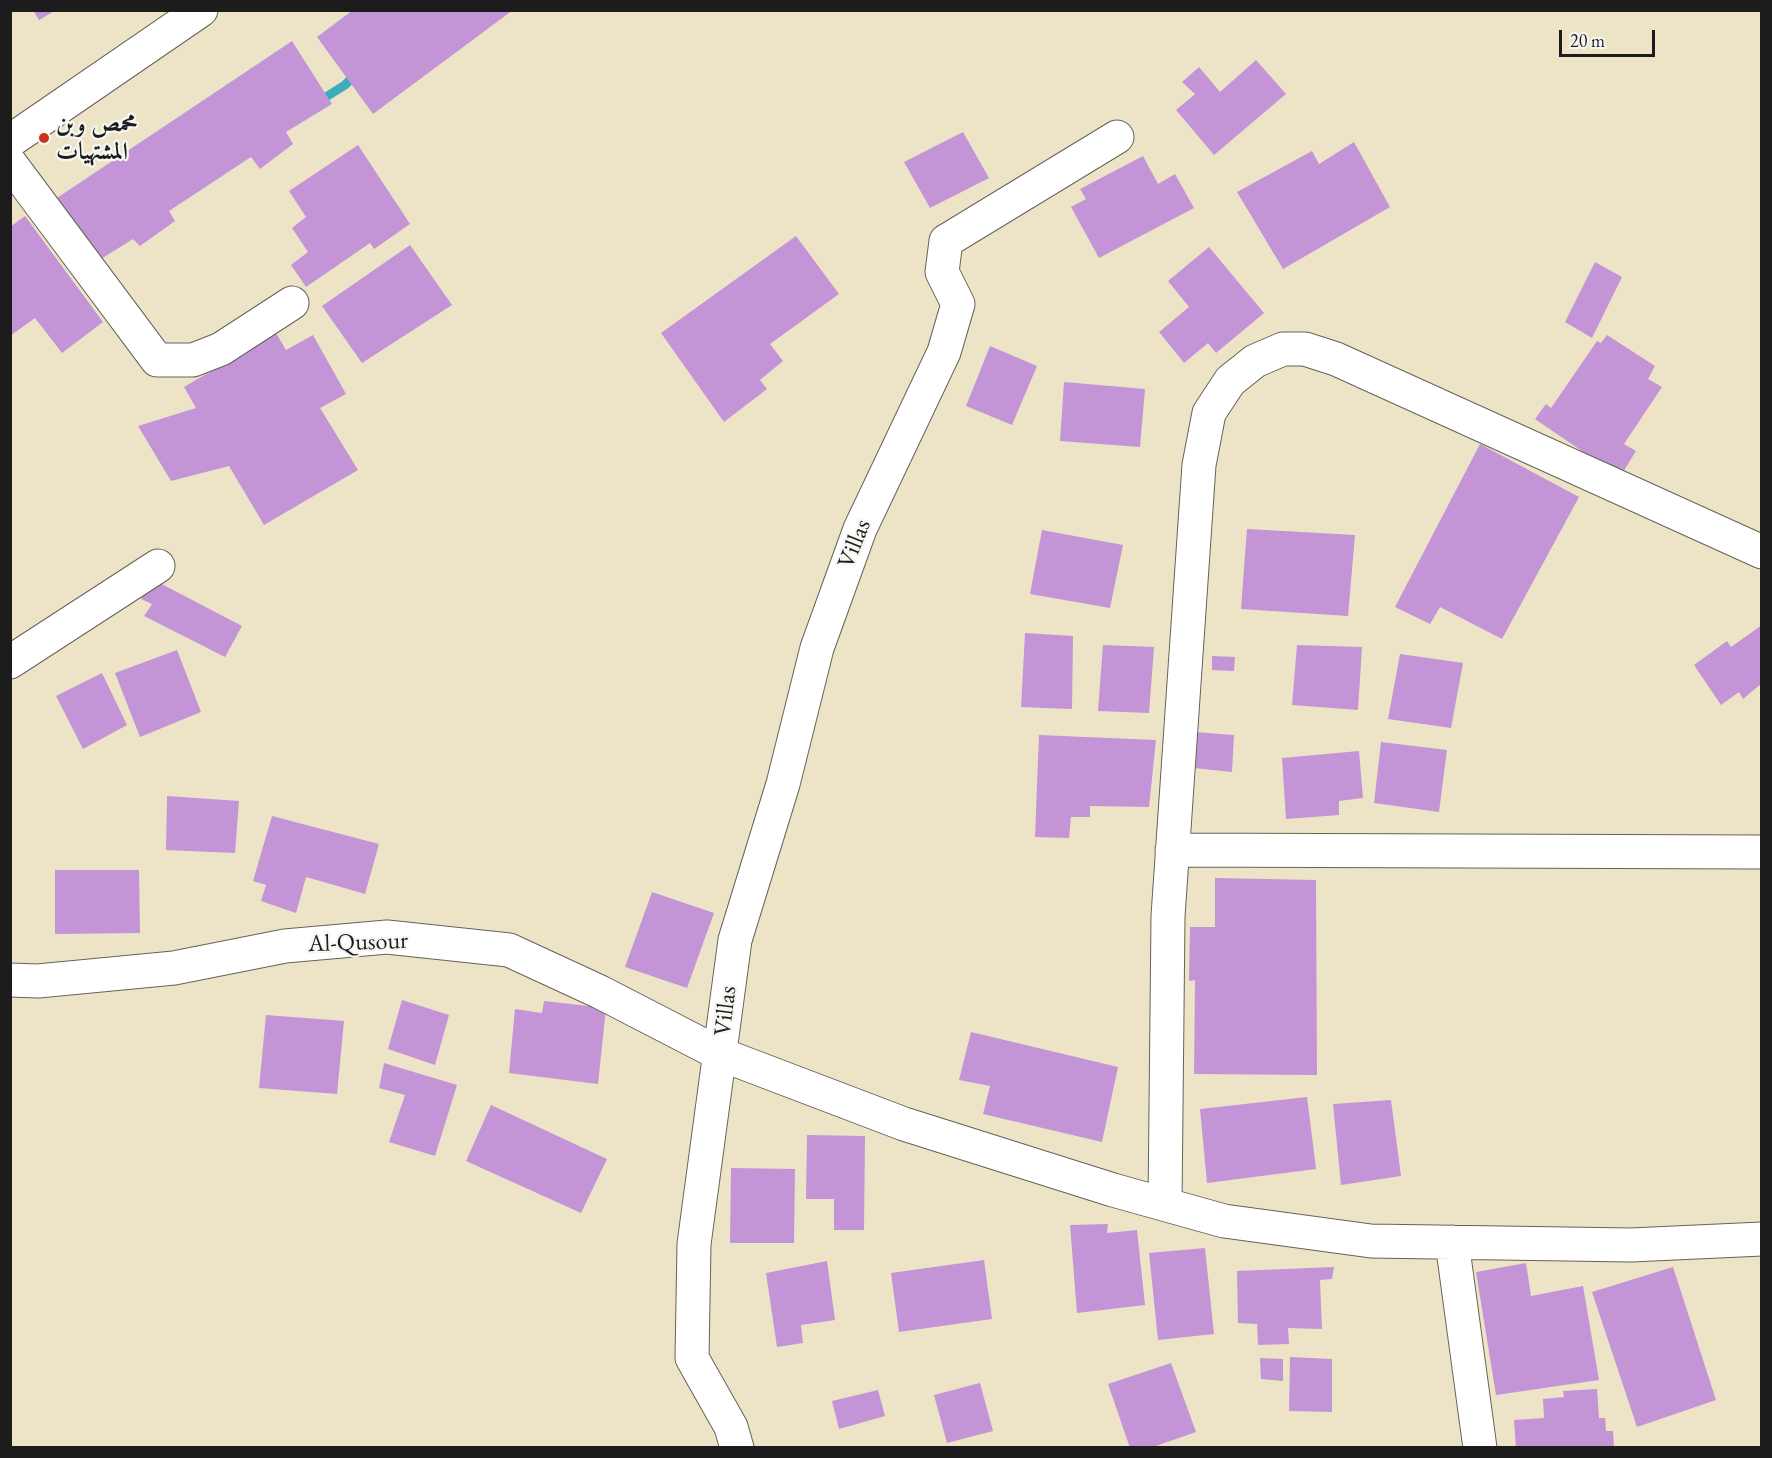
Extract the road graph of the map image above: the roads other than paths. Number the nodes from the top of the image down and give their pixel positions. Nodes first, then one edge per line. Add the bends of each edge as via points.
1 (201, 10) edge
2 (1117, 137) dead end
3 (10, 141) edge
4 (10, 163) edge
5 (292, 303) dead end
6 (1761, 552) edge
7 (158, 566) dead end
8 (10, 662) edge
9 (1173, 850) junction
10 (1761, 852) edge
11 (10, 980) edge
12 (720, 1054) junction
13 (1165, 1204) junction
14 (1761, 1239) edge
15 (1452, 1242) junction
16 (737, 1448) edge
17 (1480, 1448) edge

1 - 3 street
2 - 12 street, Villas via 946,241 942,272 958,304 944,352 860,529 817,648 783,784 735,940
4 - 5 street via 157,360 193,360 221,350
6 - 9 street via 1336,358 1305,349 1283,349 1255,361 1230,381 1209,413 1199,465
7 - 8 street
9 - 10 street
9 - 13 street via 1168,916
11 - 12 street, Al-Qusour via 38,981 174,968 285,946 387,937 509,950
12 - 13 street, Al-Qusour via 904,1124
12 - 16 street via 694,1244 692,1358 731,1427
13 - 15 street, Al-Qusour via 1224,1221 1371,1241
14 - 15 street, Al-Qusour via 1674,1244
15 - 17 street

